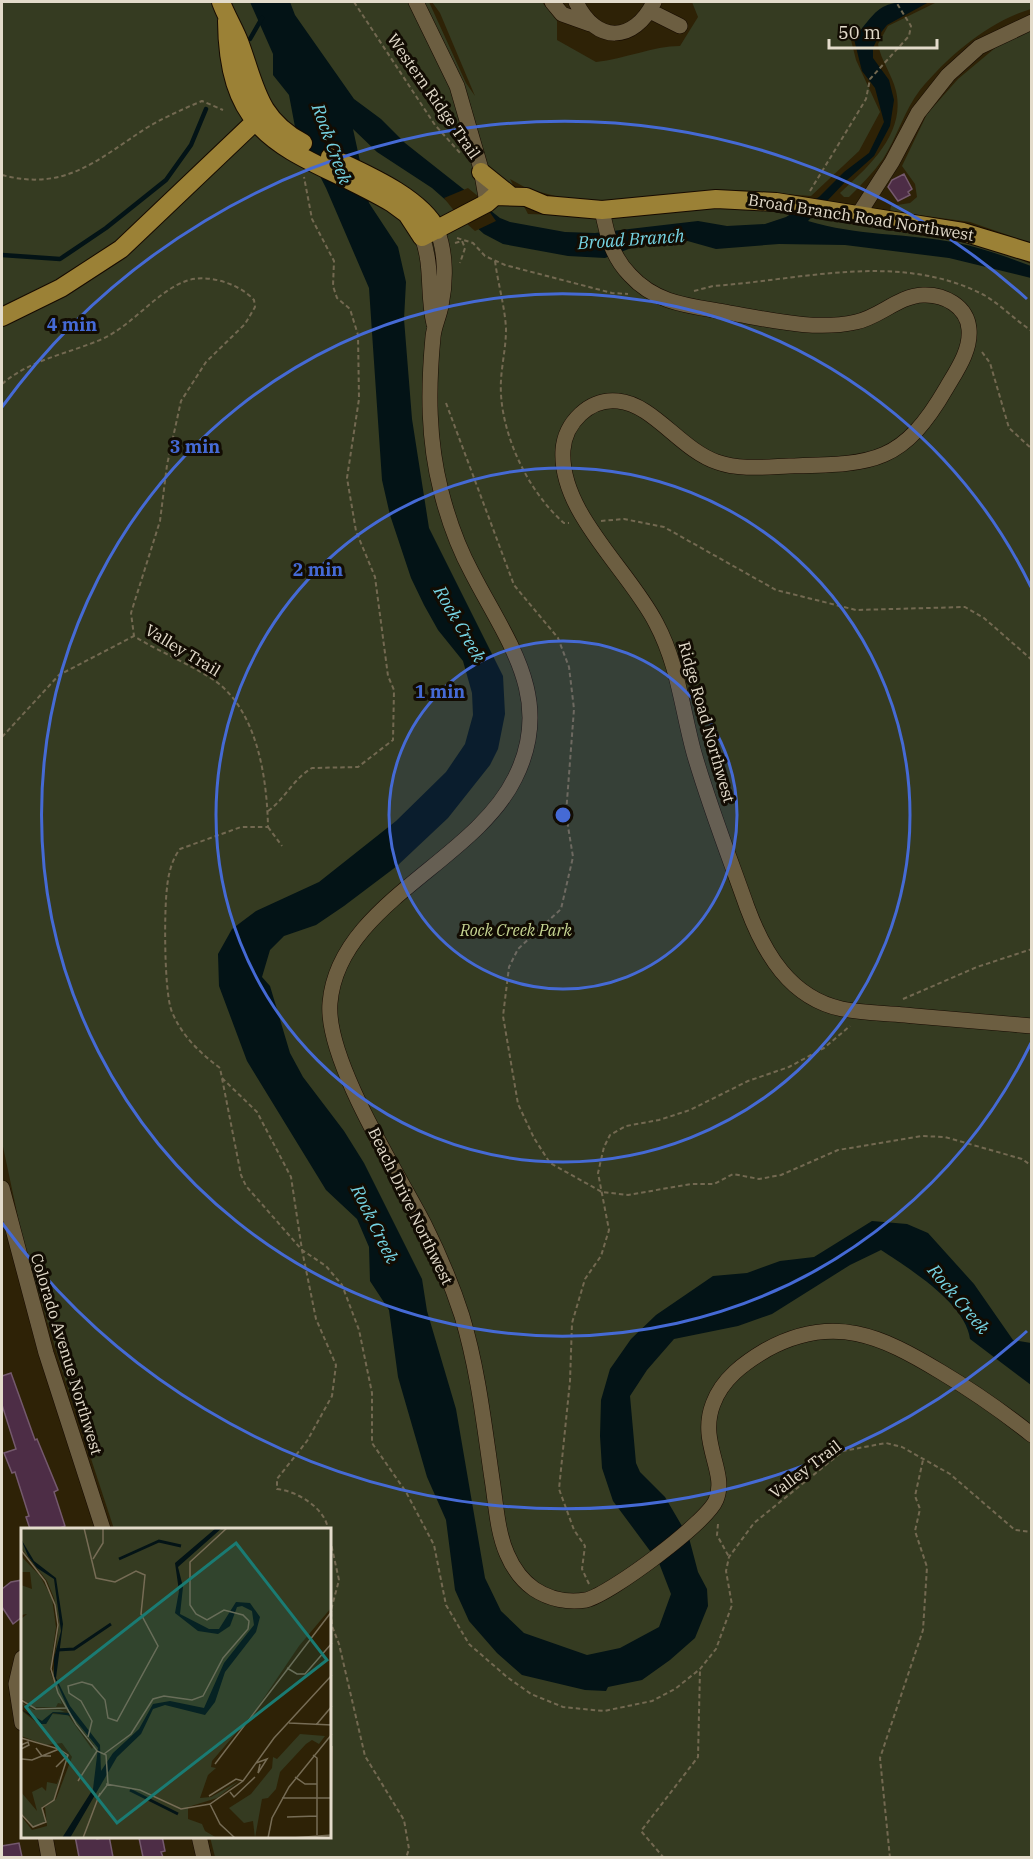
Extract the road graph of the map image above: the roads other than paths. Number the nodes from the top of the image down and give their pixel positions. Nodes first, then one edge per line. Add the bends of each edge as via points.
1 (221, 2) edge
2 (416, 2) edge
3 (552, 2) edge
4 (576, 2) edge
5 (666, 2) edge
6 (653, 5) edge
7 (1032, 22) edge
8 (590, 24) junction
9 (680, 26) dead end
10 (260, 117) junction
11 (482, 172) junction
12 (511, 196) junction
13 (485, 204) junction
14 (545, 205) junction
15 (602, 210) junction
16 (858, 214) junction
17 (437, 234) junction
18 (1032, 253) edge
19 (2, 317) edge
20 (1032, 1026) edge
21 (2, 1188) edge
22 (1032, 1435) edge
23 (103, 1528) edge
24 (21, 1662) edge
25 (21, 1716) edge
26 (45, 1838) edge
27 (199, 1838) edge
28 (49, 1857) edge
29 (204, 1857) edge

1 - 10 main road, Beach Drive Northwest via 242,102
2 - 11 street via 457,86
3 - 8 street via 562,14
4 - 8 street
5 - 6 street
6 - 8 street via 640,24 617,34
6 - 9 street
7 - 16 street via 979,47 948,75 918,113
10 - 17 main road, Beach Drive Northwest via 292,144 399,201
10 - 19 main road via 121,249 61,288
11 - 12 main road
11 - 13 street
12 - 13 main road, Broad Branch Road Northwest via 495,196
12 - 14 main road, Broad Branch Road Northwest via 538,200
13 - 14 main road, Broad Branch Road Northwest via 536,209
13 - 17 main road, Broad Branch Road Northwest
14 - 15 main road, Broad Branch Road Northwest
15 - 16 main road, Broad Branch Road Northwest via 724,199
15 - 20 street, Ridge Road Northwest via 615,256 632,278 667,299 778,321 823,325 875,316 910,297 936,296 962,310 968,321 968,340 960,363 922,427 901,446 858,462 731,466 691,450 633,405 610,401 592,406 570,427 563,453 566,480 587,522 643,598 663,635 706,793 765,950 792,982 822,1002 842,1009
16 - 18 main road, Broad Branch Road Northwest via 972,234
17 - 22 street, Beach Drive Northwest via 428,253 434,324 429,406 439,484 460,548 522,666 530,704 529,735 519,770 497,807 386,908 354,943 334,981 330,1019 342,1062 428,1232 455,1296 476,1373 500,1530 511,1563 529,1585 555,1599 585,1600 613,1587 712,1519 719,1490 708,1434 710,1413 718,1394 736,1371 792,1338 835,1330 891,1343 951,1378
21 - 23 street, Colorado Avenue Northwest via 46,1353
24 - 25 street via 16,1684
26 - 28 street
27 - 29 street

